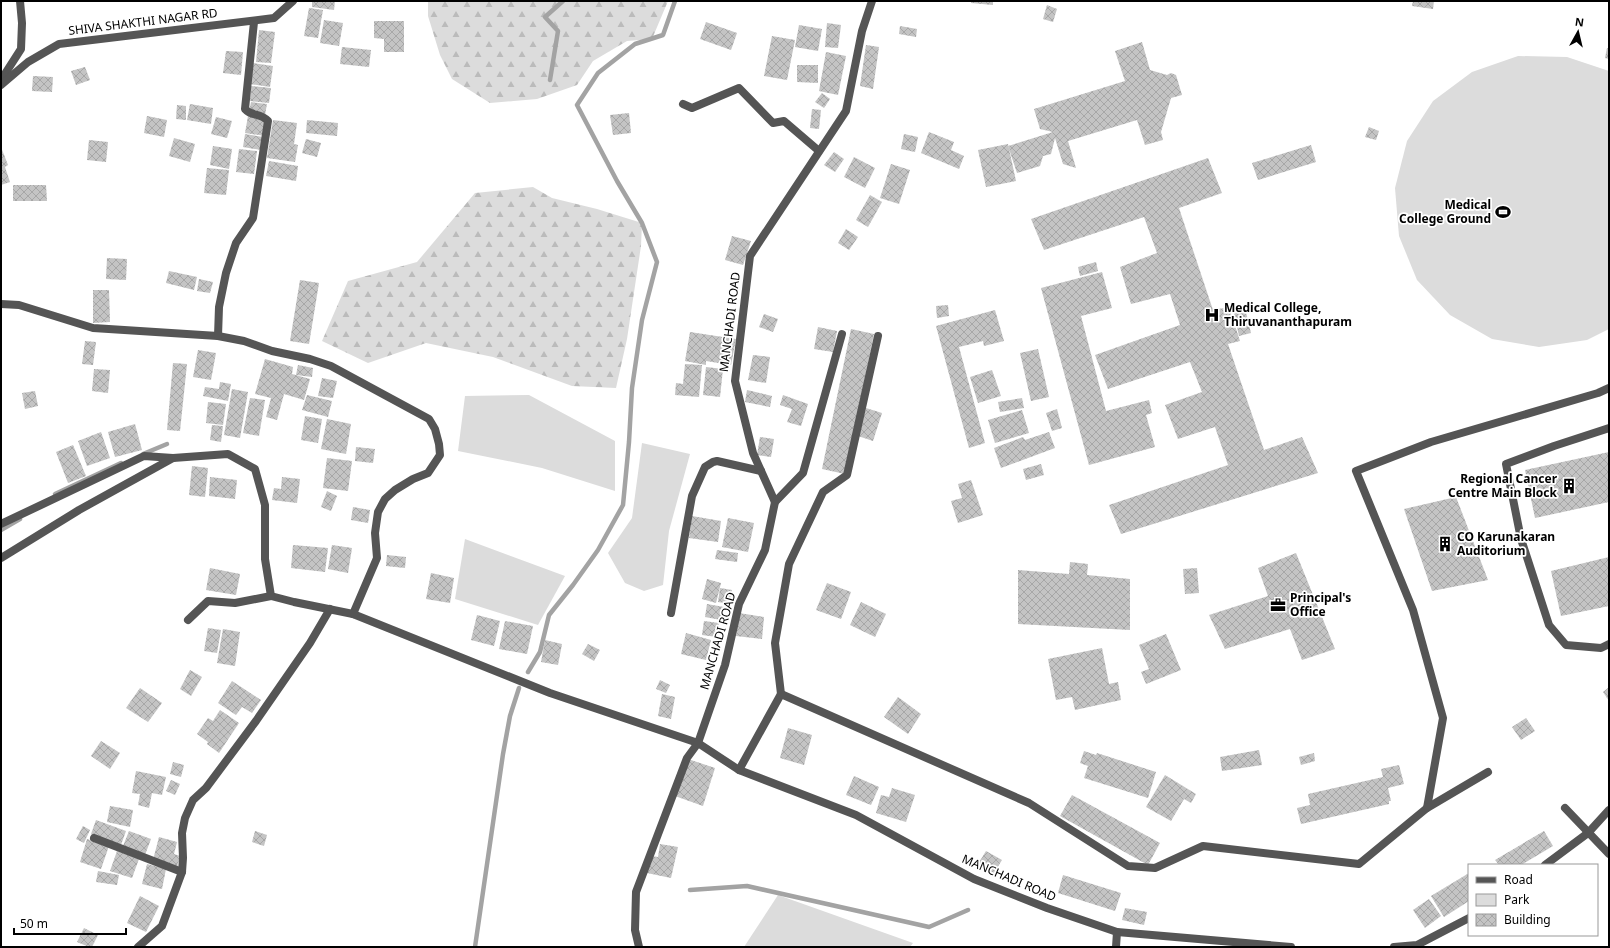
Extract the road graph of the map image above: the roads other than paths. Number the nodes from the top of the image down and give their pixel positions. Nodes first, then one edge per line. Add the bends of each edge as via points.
1 (20, 1) edge
2 (293, 1) edge
3 (872, 1) edge
4 (254, 22) junction
5 (1, 80) edge
6 (1, 85) edge
7 (683, 104) dead end
8 (819, 151) junction
9 (1, 304) edge
10 (842, 334) dead end
11 (218, 336) junction
12 (878, 336) dead end
13 (1609, 388) edge
14 (1609, 428) edge
15 (178, 458) junction
16 (761, 471) junction
17 (775, 502) junction
18 (1, 524) edge
19 (1, 558) edge
20 (271, 596) junction
21 (330, 609) junction
22 (671, 613) dead end
23 (354, 614) junction
24 (188, 620) dead end
25 (1609, 644) edge
26 (781, 694) junction
27 (698, 743) junction
28 (739, 770) junction
29 (1488, 772) dead end
30 (1427, 808) junction
31 (1565, 808) dead end
32 (1609, 810) edge
33 (1588, 833) junction
34 (94, 838) dead end
35 (1609, 854) edge
36 (1546, 864) edge
37 (182, 872) junction
38 (1468, 919) edge
39 (1117, 932) junction
40 (138, 947) edge
41 (639, 947) edge
42 (1116, 947) edge
43 (1291, 947) edge
44 (1394, 947) edge

1 - 5 street via 21,49
2 - 4 street, SHIVA SHAKTHI NAGAR RD via 274,18
3 - 8 street, MANCHADI ROAD via 862,31 846,111
4 - 6 street, SHIVA SHAKTHI NAGAR RD via 59,44 28,62
4 - 11 street via 245,109 248,113 263,116 268,121 253,218 236,243 226,274 219,307
7 - 8 street via 692,108 739,88 773,123 784,121
8 - 16 street, MANCHADI ROAD via 750,256 735,381 753,453
9 - 11 street via 20,305 93,328
10 - 17 street via 803,473
11 - 23 street via 331,366 429,419 435,429 440,455 435,464 428,473 395,490 385,499 378,512 375,533 377,558
12 - 26 street via 847,475 823,492 789,564 775,644
13 - 30 street via 1431,442 1356,471 1413,610 1443,718
14 - 25 street via 1506,464 1521,539 1549,625 1566,646 1601,648
15 - 18 street via 144,456
15 - 19 street via 173,458 79,510
15 - 20 street via 228,454 255,469 265,505 265,559
16 - 17 street, MANCHADI ROAD
16 - 22 street via 717,461 705,467 692,496
17 - 27 street, MANCHADI ROAD via 764,550 739,604 725,665
20 - 21 street
20 - 24 street via 234,603 208,601
21 - 23 street
21 - 37 street via 310,643 256,721 206,788 193,800 182,833
23 - 27 street via 550,693
26 - 28 street
26 - 30 street via 1029,803 1128,866 1154,868 1203,846 1359,864
27 - 28 street, MANCHADI ROAD
27 - 41 street via 687,758 636,892 635,930
28 - 39 street, MANCHADI ROAD via 856,815 974,879
29 - 30 street
31 - 33 street
32 - 33 street
33 - 35 street
33 - 36 street
34 - 37 street
37 - 40 street via 162,926
38 - 44 street via 1417,945
39 - 42 street
39 - 43 street, MANCHADI ROAD

